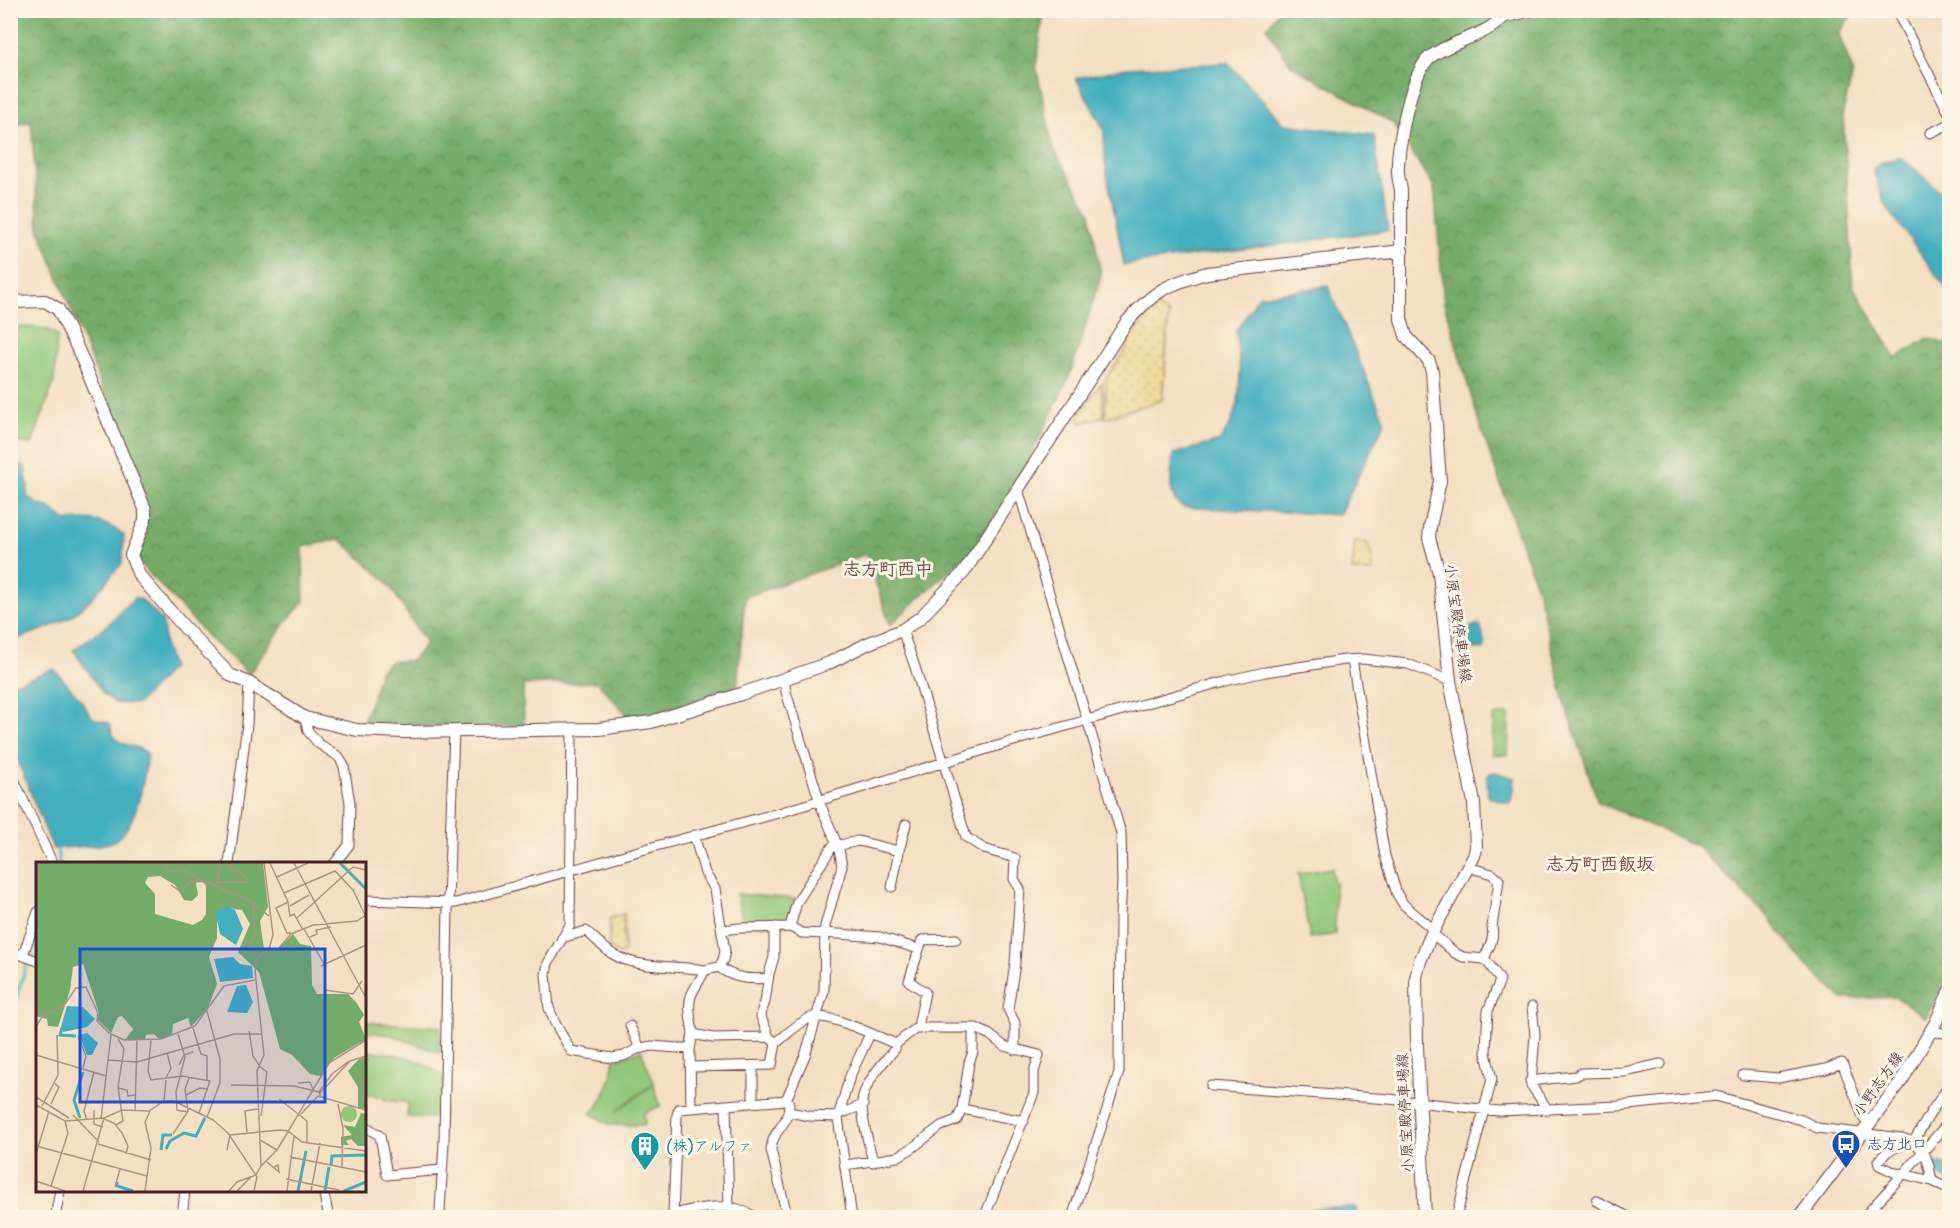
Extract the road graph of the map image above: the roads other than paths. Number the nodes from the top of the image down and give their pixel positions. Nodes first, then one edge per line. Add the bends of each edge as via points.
1 (1539, 10) edge
2 (1896, 10) edge
3 (1507, 14) edge
4 (1950, 115) edge
5 (1950, 124) edge
6 (1930, 133) dead end
7 (1402, 251) junction
8 (10, 302) edge
9 (1018, 489) junction
10 (902, 630) junction
11 (1352, 660) junction
12 (784, 679) junction
13 (1450, 681) junction
14 (249, 683) junction
15 (304, 718) junction
16 (1087, 720) junction
17 (572, 728) junction
18 (454, 730) junction
19 (943, 763) junction
20 (10, 771) edge
21 (819, 799) junction
22 (906, 824) dead end
23 (694, 835) junction
24 (837, 845) junction
25 (899, 851) junction
26 (51, 862) edge
27 (229, 862) edge
28 (336, 862) edge
29 (1468, 867) junction
30 (570, 870) junction
31 (892, 886) dead end
32 (366, 900) edge
33 (448, 903) junction
34 (36, 918) edge
35 (776, 927) junction
36 (790, 927) junction
37 (722, 930) junction
38 (1433, 932) junction
39 (825, 934) junction
40 (562, 938) junction
41 (956, 939) dead end
42 (918, 949) junction
43 (10, 951) edge
44 (23, 955) junction
45 (1484, 959) junction
46 (36, 960) edge
47 (719, 967) junction
48 (705, 970) junction
49 (768, 978) junction
50 (1950, 990) edge
51 (1532, 1007) dead end
52 (816, 1016) junction
53 (630, 1026) dead end
54 (973, 1028) junction
55 (919, 1029) junction
56 (1930, 1032) junction
57 (1949, 1033) edge
58 (693, 1034) junction
59 (870, 1034) junction
60 (772, 1040) junction
61 (896, 1044) junction
62 (640, 1048) junction
63 (690, 1049) junction
64 (1016, 1050) junction
65 (1661, 1064) dead end
66 (753, 1066) junction
67 (691, 1067) junction
68 (1743, 1075) dead end
69 (1530, 1081) junction
70 (1950, 1084) edge
71 (1211, 1086) dead end
72 (786, 1100) junction
73 (753, 1102) junction
74 (1420, 1104) junction
75 (863, 1105) junction
76 (726, 1106) junction
77 (691, 1108) junction
78 (962, 1109) junction
79 (1484, 1109) junction
80 (1548, 1110) junction
81 (789, 1112) junction
82 (839, 1115) junction
83 (1024, 1121) junction
84 (1870, 1121) junction
85 (1950, 1121) edge
86 (366, 1126) edge
87 (1862, 1134) junction
88 (1912, 1141) junction
89 (1922, 1150) junction
90 (873, 1162) junction
91 (846, 1165) junction
92 (442, 1170) junction
93 (1903, 1174) junction
94 (1932, 1181) junction
95 (1950, 1189) edge
96 (60, 1192) edge
97 (185, 1192) edge
98 (323, 1192) edge
99 (1597, 1201) dead end
100 (729, 1207) junction
101 (671, 1216) edge
102 (56, 1218) edge
103 (182, 1218) edge
104 (329, 1218) edge
105 (442, 1218) edge
106 (757, 1218) edge
107 (783, 1218) edge
108 (852, 1218) edge
109 (984, 1218) edge
110 (1072, 1218) edge
111 (1425, 1218) edge
112 (1456, 1218) edge
113 (1630, 1218) edge
114 (1799, 1218) edge
115 (1863, 1218) edge

1 - 3 street
2 - 4 street
3 - 7 street, 小原宝殿停車場線 via 1493,27 1431,56 1421,65 1400,143
5 - 6 street
7 - 9 street via 1207,273 1156,292 1126,322
7 - 13 street, 小原宝殿停車場線 via 1401,319 1406,336 1430,361 1432,371 1440,481 1430,538 1438,573
8 - 14 street via 45,301 58,309 145,508 131,555 139,575 230,675
9 - 10 street via 964,572 920,618
9 - 16 street
10 - 12 street
10 - 19 street
11 - 13 street via 1408,664
11 - 16 street via 1225,681
11 - 38 street via 1385,856 1397,894
12 - 17 street via 651,722 599,729
12 - 21 street
13 - 29 street, 小原宝殿停車場線 via 1474,803 1476,848
14 - 15 street
14 - 27 street
15 - 18 street via 357,730
15 - 28 street via 308,731 344,766 350,803 349,846
16 - 19 street
16 - 110 street via 1121,833 1119,1072
17 - 18 street
17 - 30 street
18 - 33 street
19 - 21 street
19 - 64 street via 966,837 984,849 1015,858 1014,879 1020,889 1008,1009 1015,1023
20 - 26 street
21 - 23 street
21 - 24 street
22 - 25 street
23 - 30 street
23 - 37 street via 705,873 715,889
24 - 25 street via 858,841
24 - 36 street via 797,902
24 - 39 street via 842,866
25 - 31 street
29 - 38 street, 小原宝殿停車場線
29 - 45 street via 1499,880 1494,933
30 - 33 street
30 - 40 street via 570,925
32 - 33 street
33 - 92 street
34 - 44 street
35 - 36 street
35 - 37 street
35 - 49 street
36 - 39 street via 802,933
37 - 47 street via 725,951
38 - 45 street via 1455,953
38 - 74 street, 小原宝殿停車場線 via 1416,978
39 - 42 street via 880,937
39 - 52 street via 824,991
40 - 48 street via 586,931 604,948 624,959
40 - 62 street via 546,975 549,1008 568,1049 612,1058
41 - 42 street via 925,939
42 - 55 street via 909,981 925,992
43 - 44 street
44 - 46 street
45 - 79 street via 1500,980 1487,1019 1486,1053 1492,1079
47 - 48 street
47 - 49 street via 727,974
48 - 58 street via 690,1003
49 - 60 street via 761,1017
50 - 56 street, 小野志方線
51 - 69 street
52 - 59 street
52 - 60 street
52 - 72 street via 806,1053
53 - 62 street
54 - 55 street
54 - 64 street
54 - 78 street via 973,1052
55 - 61 street
56 - 57 street
56 - 84 street, 小野志方線 via 1902,1080
58 - 60 street
58 - 63 street
59 - 61 street
59 - 82 street via 850,1076
60 - 66 street via 772,1065
61 - 75 street via 867,1085
62 - 63 street
63 - 67 street
64 - 83 street via 1039,1055 1034,1093
65 - 69 street via 1624,1072 1581,1073
66 - 67 street
66 - 73 street
67 - 77 street
68 - 84 street via 1778,1078 1842,1063 1864,1119
69 - 80 street
70 - 88 street
71 - 74 street
72 - 73 street
72 - 81 street
73 - 76 street
74 - 79 street
74 - 111 street, 小原宝殿停車場線
75 - 82 street
75 - 90 street
76 - 77 street
76 - 100 street
77 - 101 street via 679,1109 677,1115
78 - 83 street
78 - 90 street via 957,1120 941,1125 911,1149 897,1157
79 - 80 street
79 - 112 street
80 - 87 street via 1716,1096 1803,1120 1817,1128
81 - 82 street
81 - 107 street via 771,1141 786,1211
82 - 91 street
83 - 109 street
84 - 87 street, 小野志方線
85 - 89 street
86 - 92 street via 380,1137 387,1174
87 - 88 street
87 - 114 street, 小野志方線
88 - 89 street
88 - 93 street via 1888,1151 1878,1161 1879,1165
89 - 93 street
89 - 94 street via 1928,1157
90 - 91 street
91 - 108 street
92 - 105 street
93 - 94 street
93 - 115 street
94 - 95 street
96 - 102 street
97 - 103 street
98 - 104 street
99 - 113 street
100 - 101 street via 696,1209
100 - 106 street

